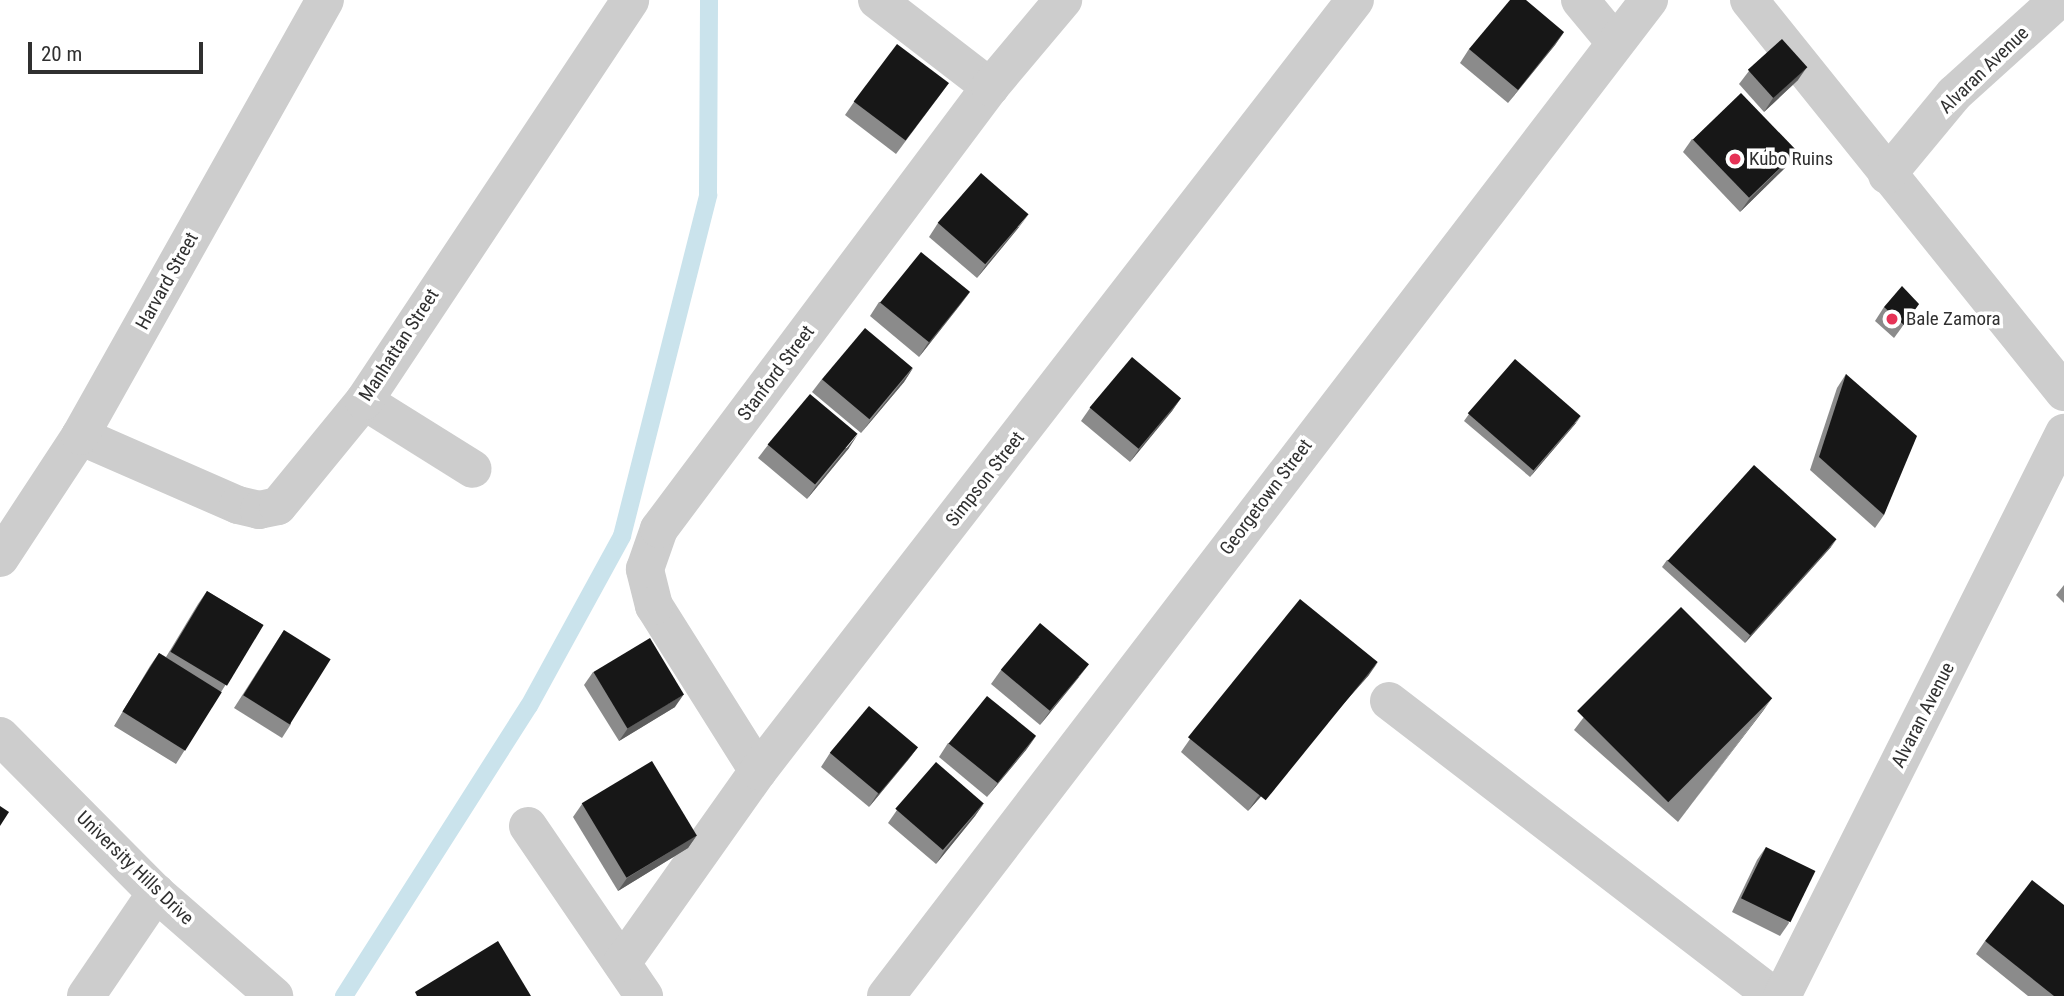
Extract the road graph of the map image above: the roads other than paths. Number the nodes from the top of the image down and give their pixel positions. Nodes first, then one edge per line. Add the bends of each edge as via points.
1 (325, 0) edge
2 (630, 0) edge
3 (877, 0) edge
4 (1063, 0) edge
5 (1355, 0) edge
6 (1580, 0) edge
7 (1649, 0) edge
8 (1749, 0) edge
9 (2058, 0) edge
10 (1614, 41) junction
11 (989, 87) junction
12 (1887, 175) junction
13 (2064, 392) edge
14 (364, 401) junction
15 (2064, 433) edge
16 (80, 436) junction
17 (473, 469) dead end
18 (0, 558) edge
19 (1389, 701) dead end
20 (0, 736) edge
21 (758, 771) junction
22 (528, 826) dead end
23 (156, 893) junction
24 (622, 963) junction
25 (273, 995) edge
26 (86, 996) edge
27 (643, 996) edge
28 (886, 996) edge
29 (1774, 996) edge
30 (1782, 996) edge

1 - 16 street, Harvard Street
2 - 14 street, Manhattan Street
3 - 11 street
4 - 11 street, Stanford Street
5 - 21 street, Simpson Street
6 - 10 street
7 - 10 street, Georgetown Street
8 - 12 street
9 - 12 street, Alvaran Avenue via 1954,94
10 - 28 street, Georgetown Street
11 - 21 street, Stanford Street via 659,529 645,569 654,607
12 - 13 street
14 - 16 street, Manhattan Street via 278,506 259,510
14 - 17 street
15 - 30 street, Alvaran Avenue
16 - 18 street, Harvard Street
19 - 29 street
20 - 23 street, University Hills Drive
21 - 24 street, Simpson Street
22 - 24 street
23 - 25 street, University Hills Drive
23 - 26 street
24 - 27 street

